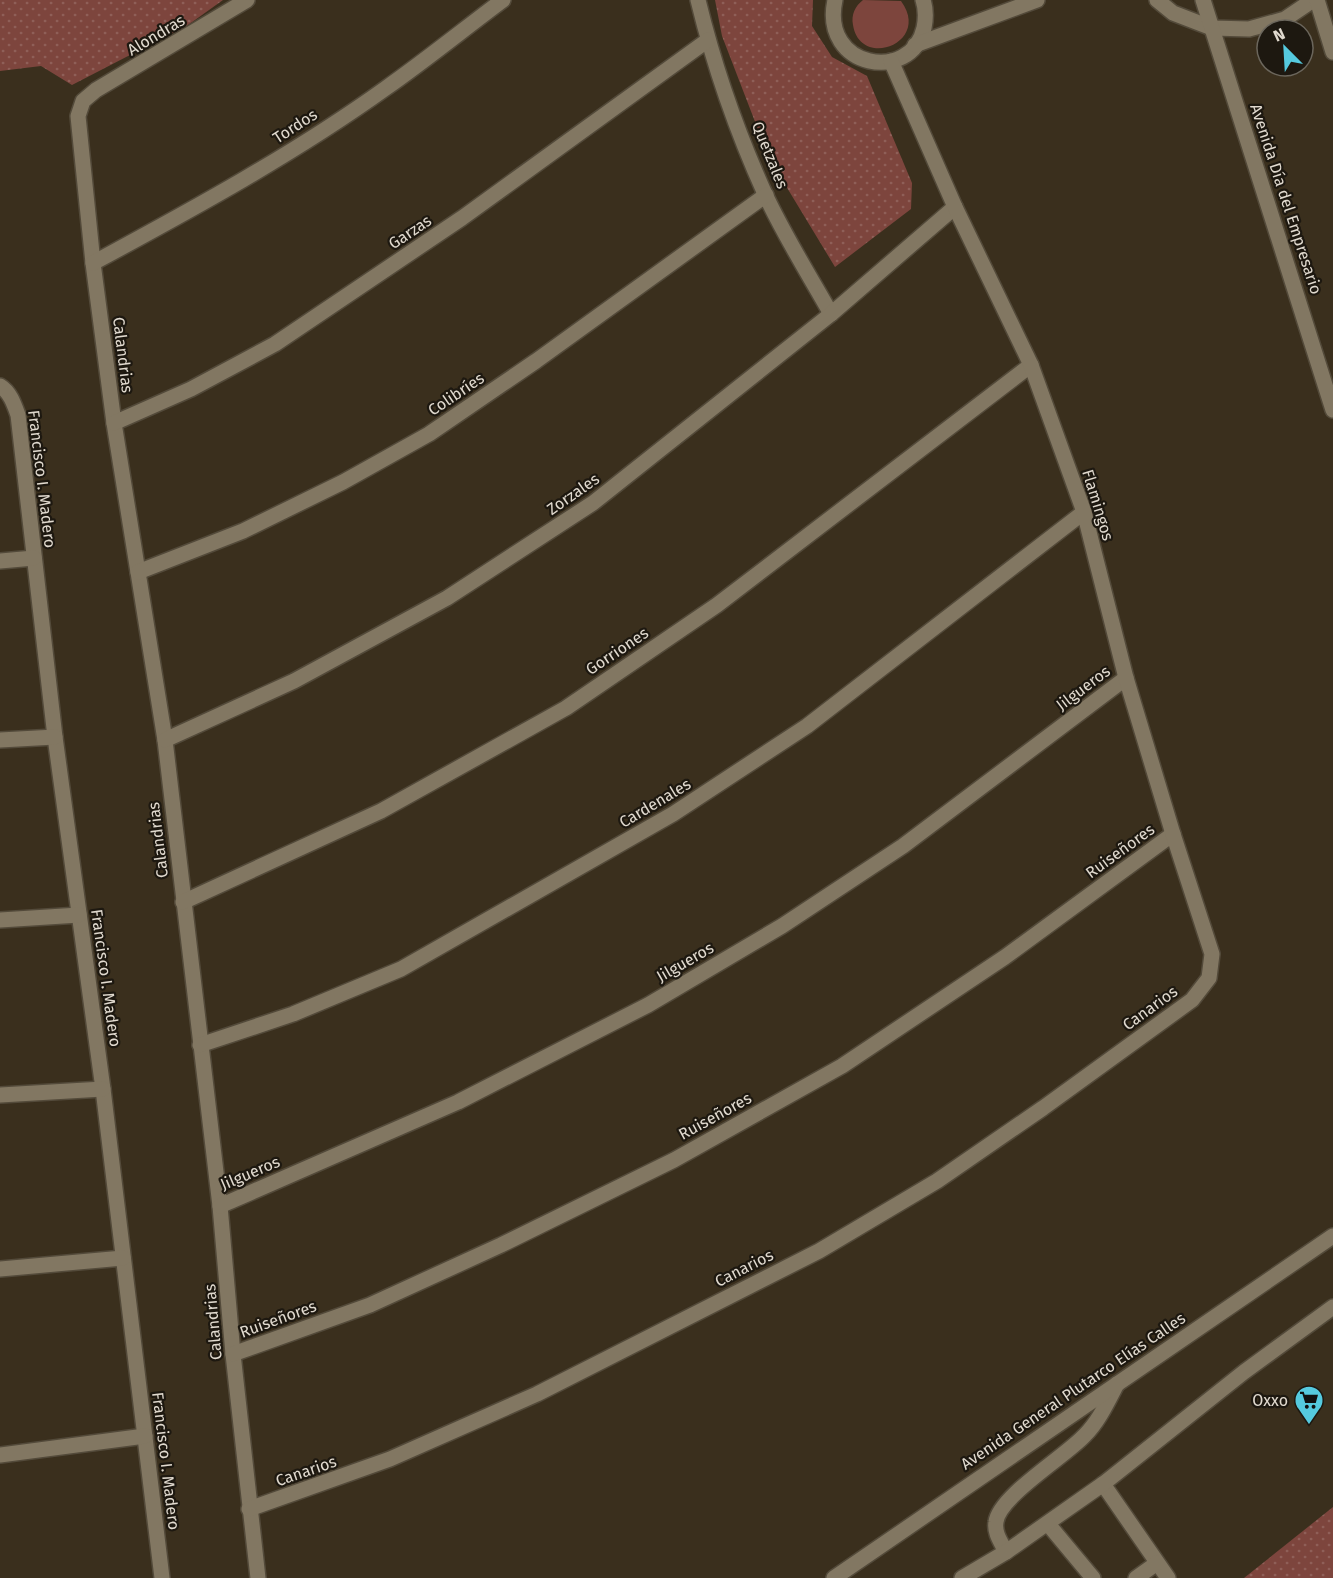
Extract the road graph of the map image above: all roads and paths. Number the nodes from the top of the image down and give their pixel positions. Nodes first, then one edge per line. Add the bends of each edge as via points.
1 (247, 0) edge
2 (503, 0) edge
3 (698, 0) edge
4 (835, 0) edge
5 (922, 0) edge
6 (1037, 0) edge
7 (1157, 0) edge
8 (1203, 0) edge
9 (1315, 0) edge
10 (1212, 28) junction
11 (708, 40) junction
12 (915, 45) junction
13 (1333, 52) edge
14 (891, 61) junction
15 (83, 101) joint
16 (766, 195) junction
17 (955, 207) junction
18 (93, 262) junction
19 (831, 314) junction
20 (1030, 365) junction
21 (2, 386) edge
22 (1333, 410) edge
23 (114, 423) junction
24 (1083, 512) junction
25 (34, 558) junction
26 (0, 561) edge
27 (138, 572) junction
28 (1126, 678) junction
29 (55, 736) junction
30 (0, 740) edge
31 (165, 740) junction
32 (1173, 834) junction
33 (183, 902) junction
34 (79, 915) junction
35 (0, 920) edge
36 (1209, 978) joint
37 (200, 1045) junction
38 (103, 1089) junction
39 (0, 1095) edge
40 (220, 1206) junction
41 (1333, 1236) edge
42 (123, 1258) junction
43 (0, 1269) edge
44 (1333, 1307) edge
45 (234, 1354) junction
46 (1119, 1381) junction
47 (145, 1436) junction
48 (0, 1455) edge
49 (1103, 1484) junction
50 (249, 1509) junction
51 (1048, 1524) junction
52 (1006, 1552) junction
53 (1157, 1563) junction
54 (162, 1578) edge
55 (258, 1578) edge
56 (834, 1578) edge
57 (962, 1578) edge
58 (1093, 1578) edge
59 (1136, 1578) edge
60 (1168, 1578) edge

1 - 15 street, Alondras
2 - 18 street, Tordos via 386,88 294,148 207,202
3 - 11 street, Quetzales
4 - 14 street via 833,28 849,52 862,60
5 - 12 street via 926,19
6 - 12 street
7 - 10 street via 1173,14
8 - 10 street, Avenida Día del Empresario
9 - 10 street via 1285,19 1249,29
9 - 13 street
10 - 22 street, Avenida Día del Empresario
11 - 16 street, Quetzales
11 - 23 street, Garzas via 462,218 275,344 191,389
12 - 14 street
14 - 17 street, Flamingos
15 - 18 street, Calandrias via 78,116
16 - 19 street, Quetzales
16 - 27 street, Colibríes via 429,434 344,482 243,531
17 - 19 street, Zorzales
17 - 20 street, Flamingos
18 - 23 street, Calandrias
19 - 31 street, Zorzales via 593,503 447,598 294,681
20 - 24 street, Flamingos
20 - 33 street, Gorriones via 717,605 566,708 381,811
21 - 25 street, Francisco I. Madero via 18,415
23 - 27 street, Calandrias
24 - 28 street, Flamingos
24 - 37 street, Cardenales via 807,726 673,814 401,969 293,1014
25 - 26 street
25 - 29 street, Francisco I. Madero
27 - 31 street, Calandrias
28 - 32 street, Flamingos
28 - 40 street, Jilgueros via 903,846 782,926 648,1005 458,1102
29 - 30 street
29 - 34 street, Francisco I. Madero
31 - 33 street, Calandrias
32 - 36 street, Flamingos via 1212,954
32 - 45 street, Ruiseñores via 1005,957 842,1066 674,1160 370,1305
33 - 37 street, Calandrias
34 - 35 street
34 - 38 street, Francisco I. Madero
36 - 50 street, Canarios via 1192,1000 1043,1108 937,1181 819,1251 537,1394 390,1459
37 - 40 street, Calandrias
38 - 39 street
38 - 42 street, Francisco I. Madero
40 - 45 street, Calandrias
41 - 46 street, Avenida General Plutarco Elías Calles
42 - 43 street
42 - 47 street, Francisco I. Madero
44 - 49 street
45 - 50 street, Calandrias
46 - 52 street via 1087,1434 1012,1495 998,1513 995,1523
46 - 56 street, Avenida General Plutarco Elías Calles
47 - 48 street
47 - 54 street, Francisco I. Madero
49 - 51 street
49 - 53 street
50 - 55 street, Calandrias
51 - 52 street
51 - 58 street
52 - 57 street
53 - 59 street
53 - 60 street

